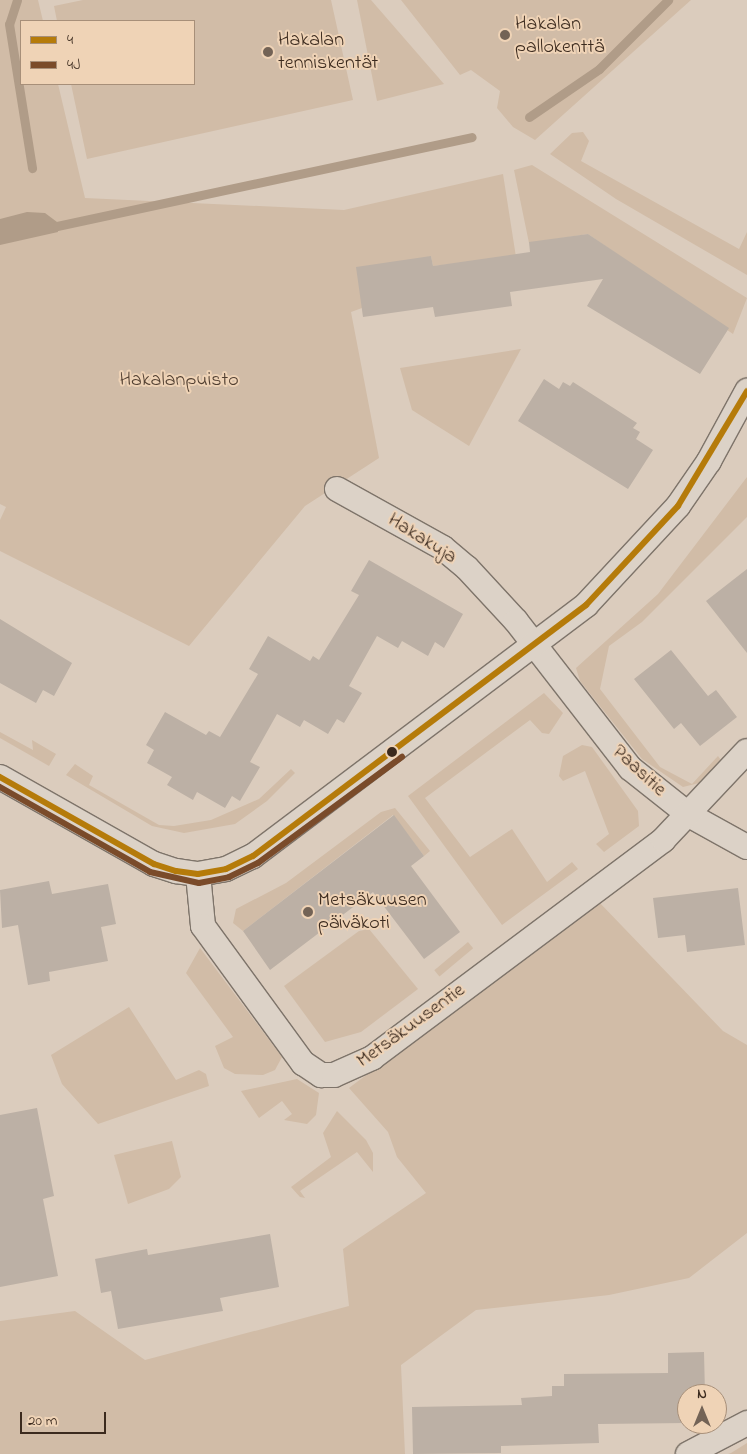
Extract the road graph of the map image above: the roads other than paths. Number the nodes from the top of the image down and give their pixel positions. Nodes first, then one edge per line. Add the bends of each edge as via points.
1 (747, 391) edge
2 (337, 489) dead end
3 (535, 647) junction
4 (747, 751) edge
5 (0, 777) edge
6 (689, 815) junction
7 (747, 848) edge
8 (198, 874) junction
9 (747, 1423) edge
10 (688, 1454) edge

1 - 3 street via 709,461 678,506 632,560
2 - 3 street, Hakakuja via 443,548 473,575
3 - 6 street, Paasitie via 630,768
3 - 8 street via 253,856
4 - 6 street, Metsäkuusentie
5 - 8 street via 154,864
6 - 7 street, Paasitie
6 - 8 street, Metsäkuusentie via 656,845 372,1058 334,1075 322,1075 303,1063 203,926
9 - 10 street

